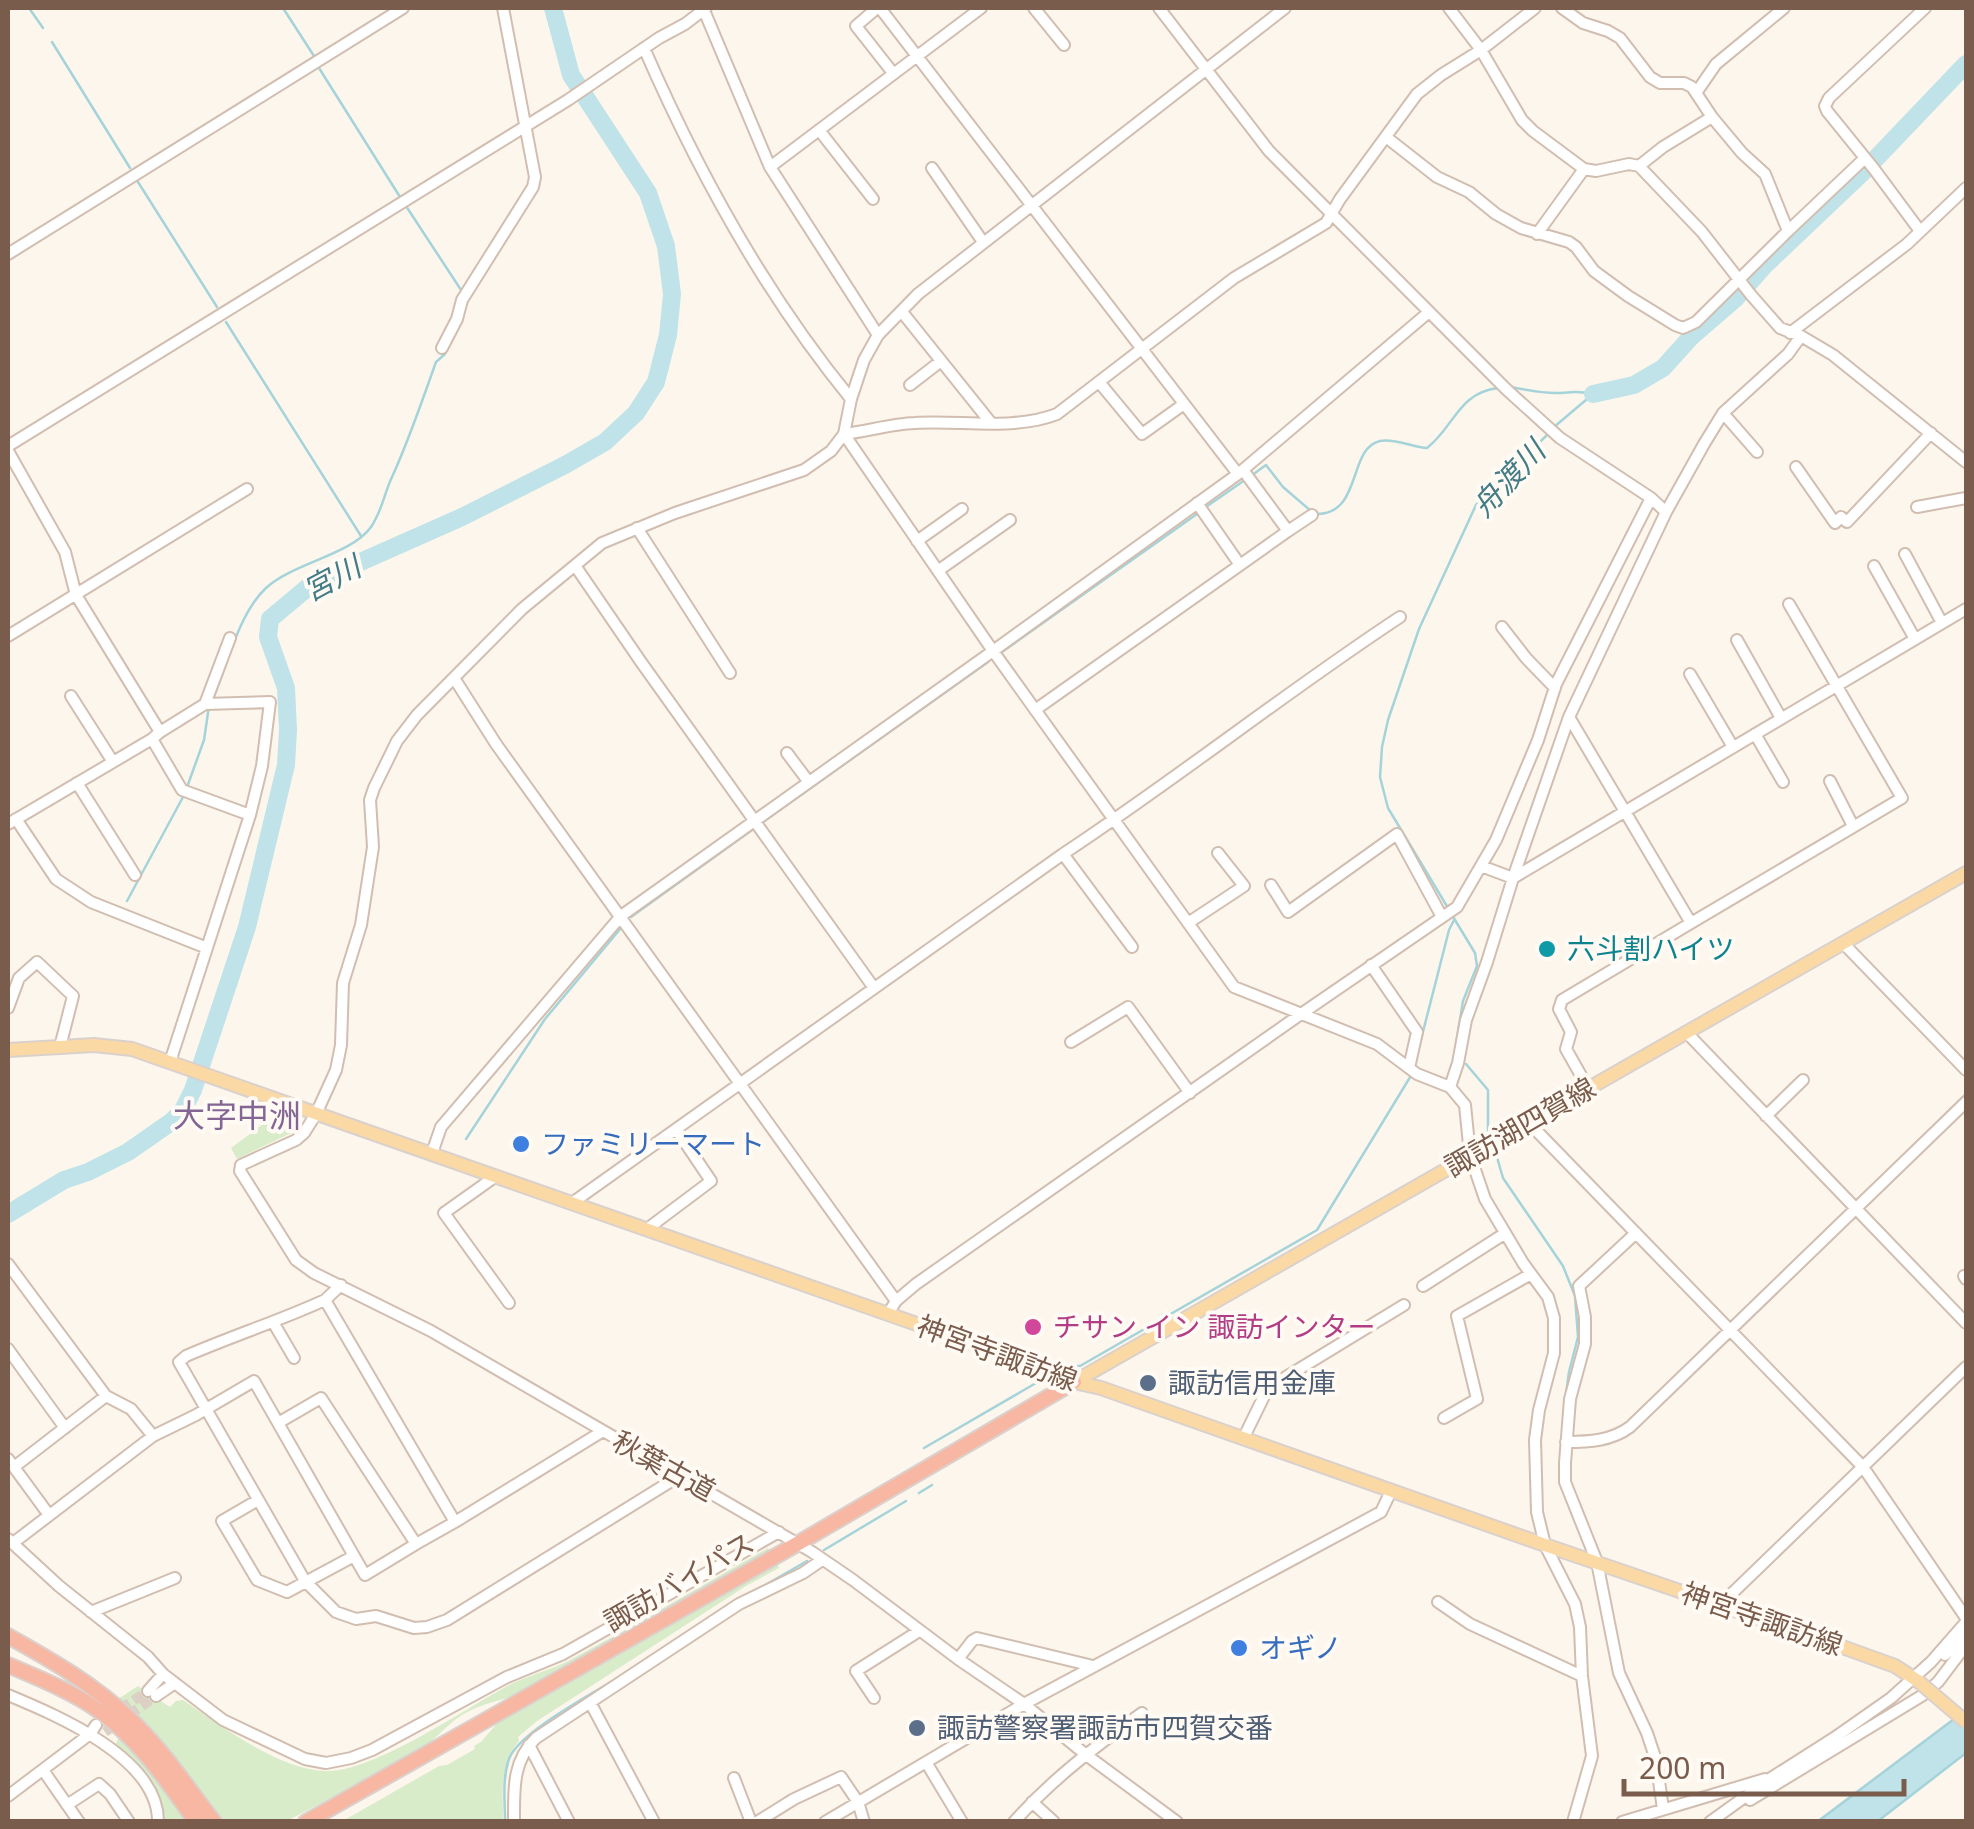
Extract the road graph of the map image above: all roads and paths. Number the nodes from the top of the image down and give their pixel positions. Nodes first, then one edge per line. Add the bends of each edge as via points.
1 (404, 8) edge
2 (504, 8) edge
3 (705, 8) edge
4 (879, 8) edge
5 (981, 8) edge
6 (1034, 8) edge
7 (1177, 8) edge
8 (1285, 8) edge
9 (1449, 8) edge
10 (1536, 8) edge
11 (1562, 8) edge
12 (1784, 8) edge
13 (1925, 8) edge
14 (1161, 10) edge
15 (1271, 12) edge
16 (1064, 45) dead end
17 (644, 48) junction
18 (1481, 50) junction
19 (918, 55) junction
20 (1205, 69) junction
21 (894, 74) junction
22 (1696, 93) junction
23 (1712, 117) junction
24 (525, 126) junction
25 (819, 130) junction
26 (1386, 136) junction
27 (1868, 162) junction
28 (1639, 166) junction
29 (770, 167) junction
30 (932, 168) dead end
31 (1584, 169) junction
32 (1966, 188) edge
33 (873, 199) dead end
34 (1031, 203) junction
35 (1330, 213) junction
36 (1788, 231) junction
37 (1920, 231) junction
38 (1537, 234) junction
39 (983, 242) junction
40 (8, 254) edge
41 (1740, 279) junction
42 (902, 312) junction
43 (1429, 312) junction
44 (1796, 334) junction
45 (878, 335) junction
46 (442, 348) dead end
47 (1142, 350) junction
48 (941, 362) junction
49 (1099, 382) junction
50 (910, 385) dead end
51 (851, 398) junction
52 (1184, 404) junction
53 (1723, 413) junction
54 (991, 423) junction
55 (844, 434) junction
56 (1931, 434) junction
57 (8, 448) edge
58 (1757, 452) dead end
59 (1966, 462) edge
60 (1796, 467) dead end
61 (1240, 472) junction
62 (247, 489) dead end
63 (1651, 498) junction
64 (1966, 498) edge
65 (1197, 504) junction
66 (1917, 506) dead end
67 (962, 509) dead end
68 (1666, 512) junction
69 (1312, 515) dead end
70 (1010, 520) dead end
71 (637, 528) junction
72 (1288, 531) junction
73 (917, 542) junction
74 (1905, 554) dead end
75 (1240, 565) junction
76 (576, 566) junction
77 (1874, 566) dead end
78 (939, 570) junction
79 (76, 595) junction
80 (1789, 604) dead end
81 (1966, 609) edge
82 (1400, 616) dead end
83 (1942, 623) junction
84 (1502, 626) dead end
85 (8, 636) edge
86 (230, 638) dead end
87 (1915, 639) junction
88 (1738, 640) dead end
89 (993, 651) junction
90 (730, 673) dead end
91 (1690, 674) dead end
92 (454, 678) junction
93 (1836, 685) junction
94 (1554, 688) junction
95 (71, 696) dead end
96 (205, 704) junction
97 (1035, 710) junction
98 (1570, 717) junction
99 (1781, 718) junction
100 (1755, 734) junction
101 (156, 735) junction
102 (1732, 747) junction
103 (787, 753) dead end
104 (113, 762) junction
105 (1830, 781) dead end
106 (808, 782) junction
107 (1782, 782) dead end
108 (77, 783) junction
109 (1624, 812) junction
110 (250, 815) junction
111 (754, 820) junction
112 (1114, 820) junction
113 (10, 822) edge
114 (1853, 826) junction
115 (1218, 853) dead end
116 (1064, 854) junction
117 (1481, 866) junction
118 (1966, 873) edge
119 (135, 874) dead end
120 (1512, 878) junction
121 (1270, 886) dead end
122 (1448, 914) junction
123 (621, 916) junction
124 (1188, 923) junction
125 (1691, 923) junction
126 (1842, 943) junction
127 (207, 948) junction
128 (1132, 948) dead end
129 (1372, 965) junction
130 (874, 988) junction
131 (8, 1008) edge
132 (1301, 1014) junction
133 (1686, 1032) junction
134 (1071, 1042) dead end
135 (60, 1047) junction
136 (8, 1050) edge
137 (176, 1064) junction
138 (1412, 1070) junction
139 (1966, 1070) edge
140 (1804, 1080) dead end
141 (742, 1085) junction
142 (1450, 1087) junction
143 (1588, 1088) junction
144 (1190, 1093) junction
145 (1966, 1102) edge
146 (316, 1114) junction
147 (1766, 1116) junction
148 (1528, 1122) junction
149 (676, 1129) junction
150 (432, 1152) junction
151 (1470, 1155) junction
152 (496, 1176) junction
153 (572, 1203) junction
154 (1855, 1208) junction
155 (647, 1229) junction
156 (1636, 1232) junction
157 (1504, 1234) junction
158 (8, 1264) edge
159 (1531, 1274) junction
160 (341, 1285) junction
161 (1423, 1286) dead end
162 (324, 1300) junction
163 (896, 1301) junction
164 (509, 1302) dead end
165 (1404, 1305) dead end
166 (888, 1314) junction
167 (274, 1322) junction
168 (1966, 1322) edge
169 (1730, 1331) junction
170 (8, 1349) edge
171 (294, 1358) dead end
172 (1966, 1367) edge
173 (1074, 1382) junction
174 (106, 1396) junction
175 (206, 1409) junction
176 (1444, 1418) dead end
177 (278, 1423) junction
178 (65, 1428) junction
179 (602, 1432) junction
180 (153, 1436) junction
181 (1243, 1439) junction
182 (1566, 1442) junction
183 (10, 1463) edge
184 (1863, 1467) junction
185 (681, 1475) junction
186 (1392, 1491) junction
187 (258, 1500) junction
188 (49, 1515) junction
189 (456, 1522) junction
190 (779, 1532) junction
191 (10, 1541) edge
192 (416, 1544) junction
193 (798, 1544) junction
194 (1545, 1546) junction
195 (354, 1556) junction
196 (822, 1560) junction
197 (1596, 1562) junction
198 (176, 1578) dead end
199 (305, 1581) junction
200 (1438, 1602) dead end
201 (1720, 1605) junction
202 (91, 1612) junction
203 (1966, 1620) edge
204 (919, 1631) junction
205 (1966, 1635) edge
206 (8, 1636) edge
207 (1966, 1645) edge
208 (958, 1659) junction
209 (1931, 1662) junction
210 (8, 1665) edge
211 (1094, 1667) junction
212 (164, 1674) junction
213 (1582, 1676) junction
214 (1916, 1679) junction
215 (175, 1683) junction
216 (8, 1695) edge
217 (874, 1698) dead end
218 (591, 1704) junction
219 (1024, 1704) junction
220 (1142, 1712) dead end
221 (1966, 1722) edge
222 (97, 1733) junction
223 (529, 1745) junction
224 (1085, 1754) junction
225 (926, 1762) junction
226 (43, 1770) junction
227 (734, 1778) dead end
228 (1771, 1778) junction
229 (8, 1796) edge
230 (858, 1802) junction
231 (1032, 1802) junction
232 (1738, 1802) junction
233 (67, 1805) junction
234 (1663, 1809) junction
235 (79, 1822) edge
236 (129, 1822) edge
237 (158, 1822) edge
238 (196, 1822) edge
239 (214, 1822) edge
240 (306, 1822) edge
241 (514, 1822) edge
242 (570, 1822) edge
243 (654, 1822) edge
244 (754, 1822) edge
245 (825, 1822) edge
246 (864, 1822) edge
247 (962, 1822) edge
248 (1014, 1822) edge
249 (1054, 1822) edge
250 (1177, 1822) edge
251 (1573, 1822) edge
252 (1622, 1822) edge
253 (1710, 1822) edge

1 - 40 street
2 - 24 street
3 - 17 street
3 - 29 street
4 - 19 street
4 - 21 street via 856,26
5 - 19 street
6 - 16 street
7 - 14 street
8 - 15 street
9 - 18 street
10 - 18 street
11 - 22 street via 1620,38 1650,78 1684,83
12 - 22 street via 1716,64
13 - 27 street via 1825,106
14 - 20 street
15 - 20 street
17 - 24 street
17 - 51 street via 739,236
18 - 26 street via 1417,94
18 - 31 street via 1522,120
19 - 21 street
19 - 34 street
20 - 34 street
20 - 35 street via 1268,151
21 - 25 street
22 - 23 street
23 - 28 street
23 - 36 street via 1765,174
24 - 46 street via 533,186 462,300
24 - 57 street
25 - 29 street
25 - 33 street
26 - 35 street
26 - 38 street via 1436,177
27 - 36 street
27 - 37 street
28 - 31 street
28 - 41 street
29 - 45 street
30 - 39 street
31 - 38 street
32 - 37 street
34 - 39 street
34 - 47 street
35 - 43 street
35 - 47 street via 1326,223 1234,278
36 - 41 street
37 - 44 street
38 - 41 street via 1576,247 1594,270 1683,328 1707,314
39 - 42 street
41 - 44 street via 1780,328
42 - 45 street
42 - 48 street
43 - 61 street
43 - 63 street via 1551,431
44 - 53 street via 1788,354
44 - 56 street via 1833,355
45 - 51 street
47 - 49 street
47 - 52 street
48 - 50 street
48 - 54 street
49 - 52 street via 1142,434
49 - 54 street via 1057,414
51 - 55 street
52 - 61 street
53 - 58 street
53 - 68 street
54 - 55 street via 913,423
55 - 71 street via 804,470
55 - 73 street
56 - 59 street
56 - 60 street via 1847,522 1842,517 1835,523
57 - 79 street via 65,552
61 - 65 street
61 - 72 street
62 - 79 street
63 - 68 street
63 - 94 street
64 - 66 street
65 - 75 street
65 - 89 street
67 - 73 street
68 - 98 street
69 - 72 street
70 - 78 street
71 - 76 street via 602,543
71 - 90 street
72 - 75 street
73 - 78 street
74 - 83 street
75 - 97 street
76 - 92 street
76 - 111 street
77 - 87 street
78 - 89 street
79 - 85 street
79 - 101 street
80 - 93 street
81 - 83 street
82 - 112 street
83 - 87 street
84 - 94 street
86 - 96 street
87 - 93 street
88 - 99 street
89 - 97 street
89 - 106 street
91 - 102 street
92 - 123 street
92 - 146 street via 417,714 374,788 373,847 361,925 343,983 336,1070
93 - 99 street
93 - 114 street via 1902,798
94 - 117 street
95 - 104 street
96 - 101 street
96 - 110 street via 270,702
97 - 112 street
98 - 109 street
98 - 120 street
99 - 100 street
100 - 102 street
100 - 107 street
101 - 104 street
101 - 110 street via 182,790
102 - 109 street
103 - 106 street
104 - 108 street
105 - 114 street
106 - 111 street
108 - 113 street
108 - 119 street
109 - 120 street
109 - 125 street
110 - 127 street
111 - 123 street
111 - 130 street
112 - 116 street
112 - 124 street
113 - 127 street via 56,880 91,902
114 - 125 street
115 - 124 street via 1244,886
116 - 128 street
116 - 130 street
117 - 120 street
117 - 122 street
118 - 126 main road, 諏訪湖四賀線
120 - 142 street
121 - 122 street via 1288,912 1397,834
122 - 129 street
123 - 141 street
123 - 150 street via 441,1127
124 - 132 street via 1234,987
125 - 143 street via 1562,1000 1559,1010 1571,1032 1566,1049
126 - 133 main road, 諏訪湖四賀線
126 - 139 street
127 - 137 street
129 - 132 street
129 - 138 street via 1417,1032
130 - 141 street
131 - 135 street via 20,978 37,962 73,996
132 - 138 street via 1377,1044
132 - 144 street
133 - 143 main road, 諏訪湖四賀線
133 - 147 street
134 - 144 street via 1128,1006
135 - 136 main road, 神宮寺諏訪線
135 - 137 main road, 神宮寺諏訪線 via 114,1046
137 - 146 main road, 神宮寺諏訪線
138 - 142 street
140 - 147 street
141 - 149 street
141 - 163 street
142 - 151 street via 1465,1105
143 - 148 main road, 諏訪湖四賀線
144 - 163 street
145 - 154 street
146 - 150 main road, 神宮寺諏訪線
146 - 160 street, 秋葉古道 via 296,1140 240,1170 296,1260
147 - 154 street
148 - 151 main road, 諏訪湖四賀線
148 - 156 street
149 - 153 street
149 - 155 street via 710,1181
150 - 152 main road, 神宮寺諏訪線
151 - 157 street
151 - 173 main road, 諏訪湖四賀線
152 - 153 main road, 神宮寺諏訪線
152 - 164 street via 444,1213
153 - 155 main road, 神宮寺諏訪線
154 - 168 street
154 - 169 street
155 - 166 main road, 神宮寺諏訪線
156 - 169 street
156 - 182 street via 1579,1286 1585,1344
157 - 159 street
157 - 161 street
158 - 174 street
159 - 176 street via 1457,1316 1477,1399
159 - 194 street via 1548,1297 1555,1337 1535,1440
160 - 162 street
160 - 179 street, 秋葉古道
162 - 167 street
162 - 189 street
163 - 166 street
165 - 181 street via 1268,1388
166 - 173 main road, 神宮寺諏訪線
167 - 171 street
167 - 175 street via 180,1362
169 - 182 street via 1622,1432
169 - 184 street
170 - 178 street
172 - 184 street
173 - 181 main road, 神宮寺諏訪線
173 - 193 highway, 諏訪バイパス
174 - 178 street
174 - 180 street via 131,1410
175 - 177 street via 254,1381
175 - 180 street
175 - 187 street
177 - 192 street via 322,1398
177 - 195 street
178 - 183 street
179 - 185 street, 秋葉古道
179 - 189 street
180 - 188 street
181 - 186 main road, 神宮寺諏訪線
182 - 197 street via 1566,1482
183 - 188 street
184 - 201 street
184 - 203 street
185 - 190 street, 秋葉古道
185 - 199 street via 427,1627 336,1612
186 - 194 main road, 神宮寺諏訪線
186 - 211 street via 1382,1512
187 - 199 street
187 - 199 street via 222,1522 257,1580 287,1592
188 - 191 street
189 - 192 street
190 - 193 street, 秋葉古道
190 - 215 street via 562,1654 351,1758 304,1759 223,1720
191 - 202 street
192 - 195 street via 365,1576
193 - 196 street, 秋葉古道
193 - 240 highway, 諏訪バイパス
194 - 197 main road, 神宮寺諏訪線
194 - 213 street via 1578,1615
195 - 199 street
196 - 204 street, 秋葉古道
196 - 218 street via 739,1604
197 - 201 main road, 神宮寺諏訪線
197 - 234 street via 1619,1673 1656,1760
198 - 202 street
200 - 213 street
201 - 214 main road, 神宮寺諏訪線
202 - 212 street
203 - 209 street
204 - 208 street, 秋葉古道
204 - 217 street via 856,1671
205 - 209 street
206 - 239 highway via 63,1667 131,1719
207 - 232 street via 1923,1694
208 - 211 street via 977,1638
208 - 219 street, 秋葉古道
209 - 214 street
210 - 238 highway via 112,1721 156,1766
211 - 219 street
212 - 215 street
212 - 215 street via 152,1694
213 - 251 street via 1592,1756
214 - 221 main road, 神宮寺諏訪線, bridge
214 - 228 street
216 - 222 street
218 - 223 street
218 - 243 street
219 - 224 street, 秋葉古道
219 - 225 street
220 - 224 street
222 - 226 street
222 - 237 street via 142,1778
223 - 241 street via 519,1760
223 - 242 street
224 - 231 street
224 - 250 street, 秋葉古道
225 - 230 street
225 - 247 street
226 - 229 street
226 - 233 street
227 - 244 street
228 - 232 street
228 - 234 street
230 - 244 street via 841,1777
230 - 245 street
230 - 246 street
231 - 248 street
231 - 249 street
232 - 253 street
233 - 235 street
233 - 236 street via 99,1784
234 - 252 street

